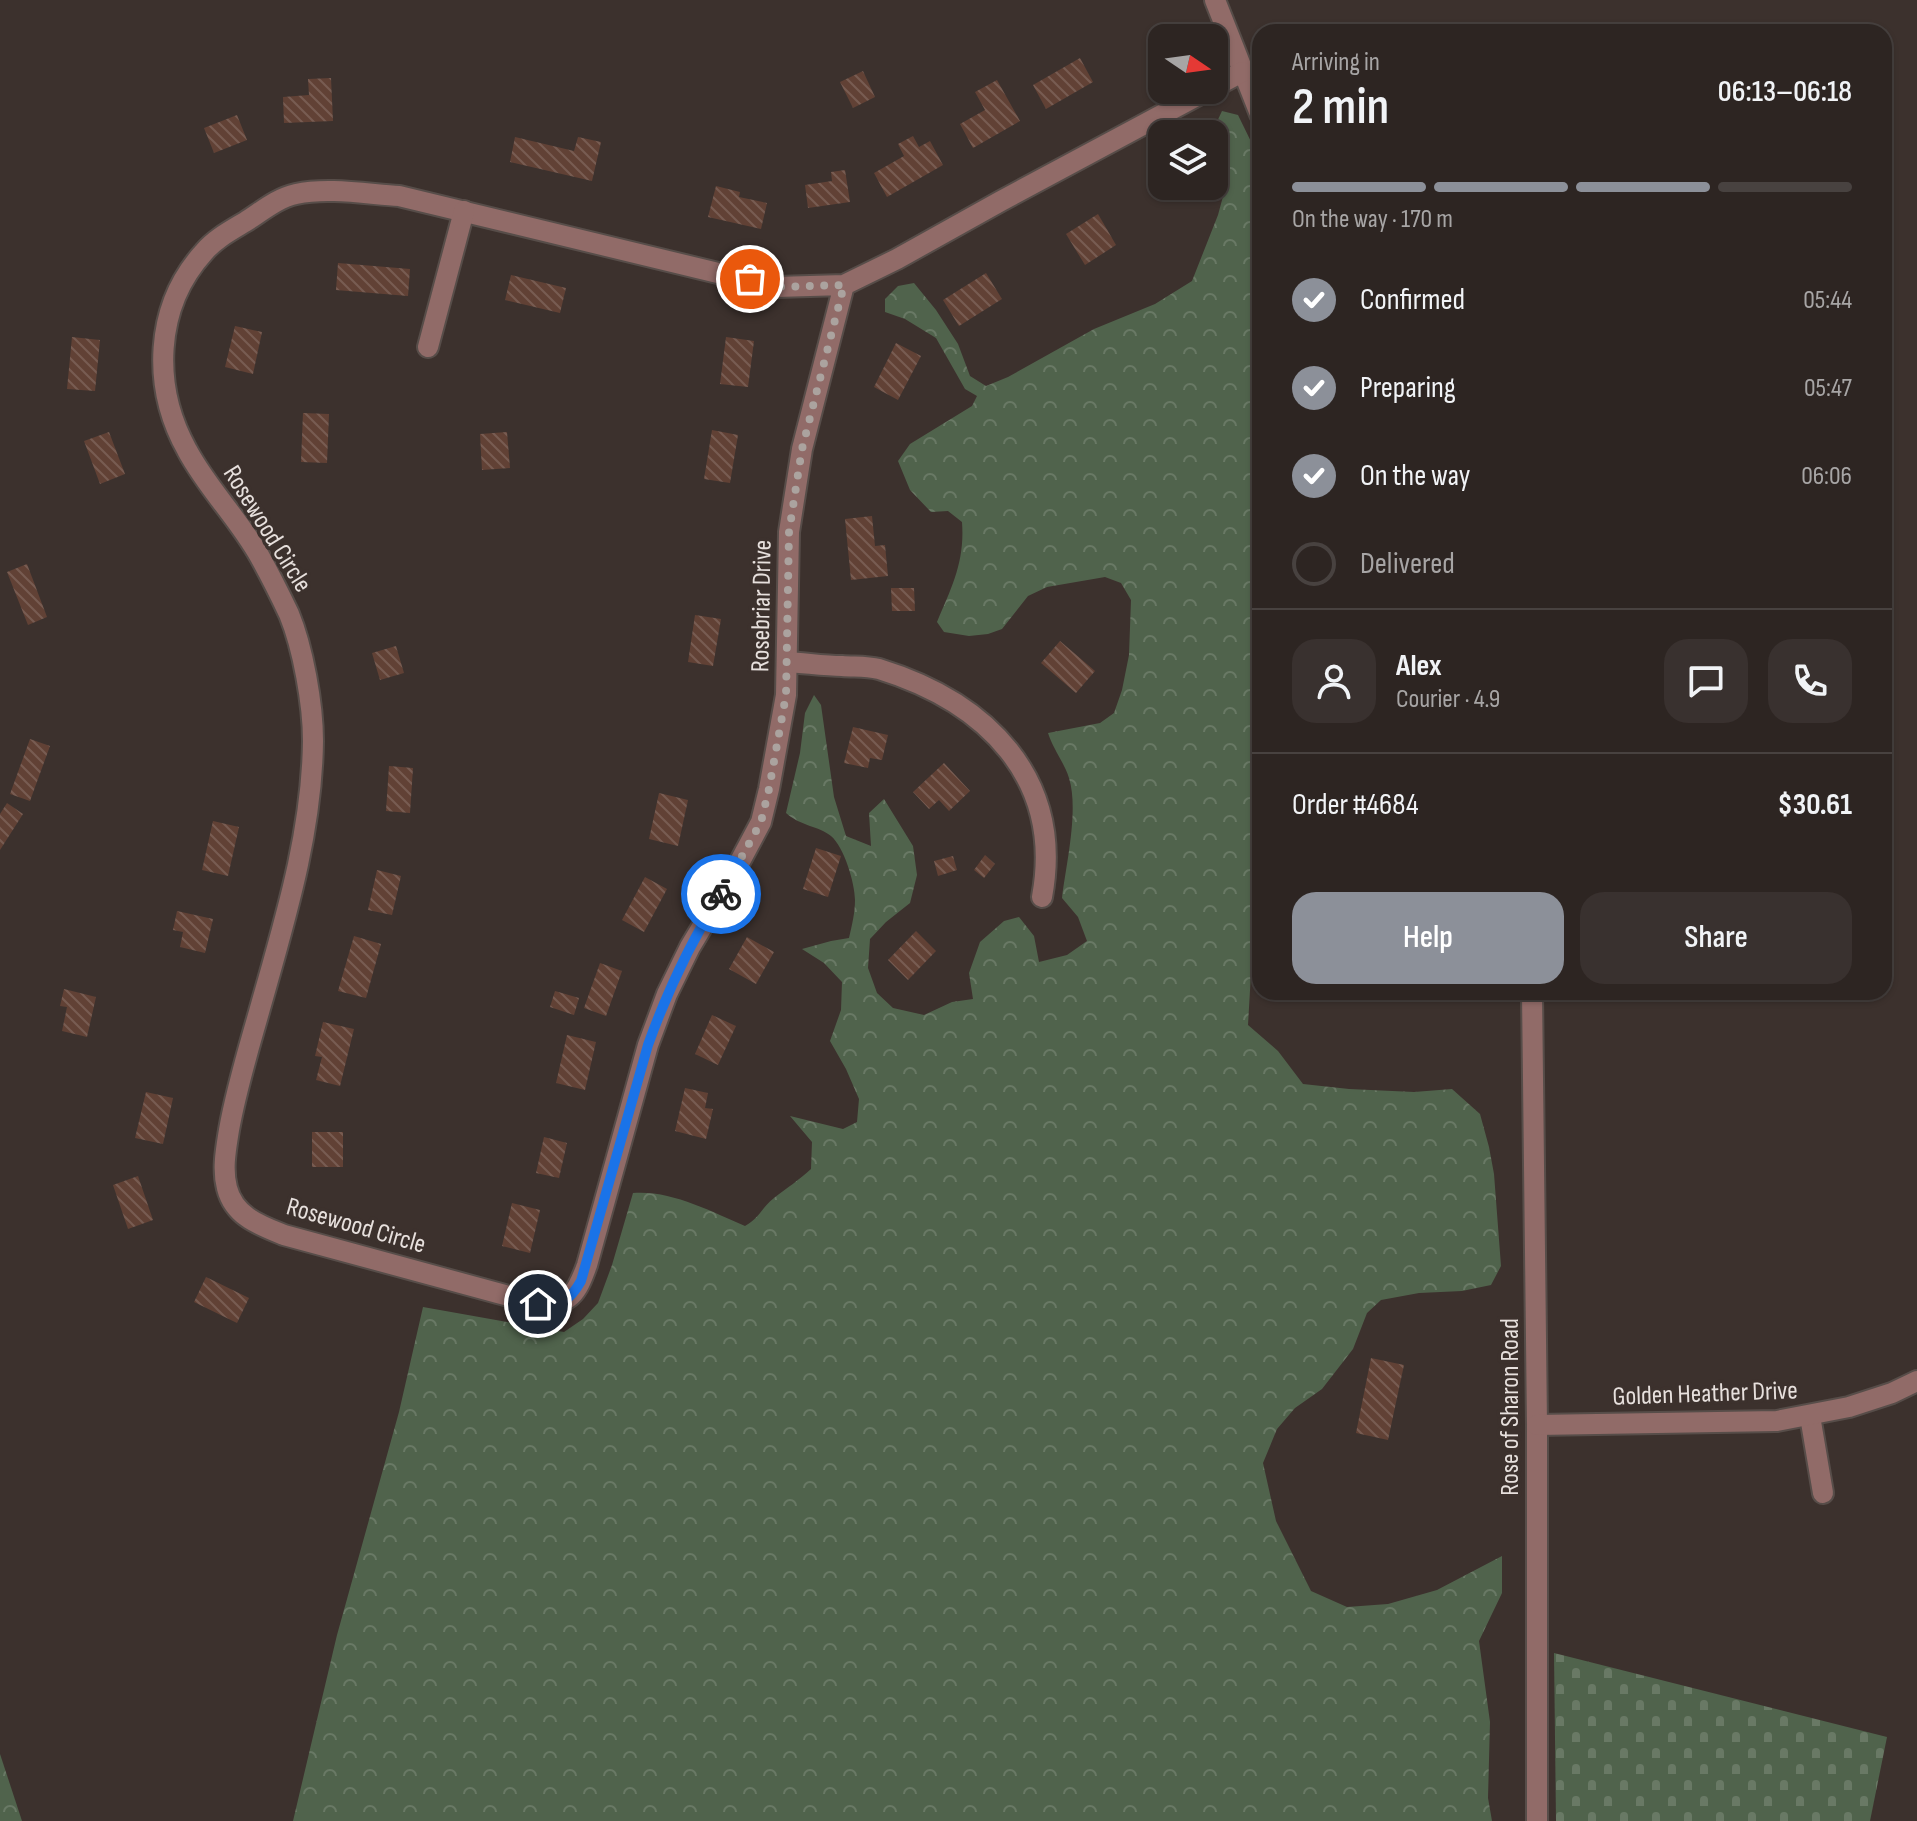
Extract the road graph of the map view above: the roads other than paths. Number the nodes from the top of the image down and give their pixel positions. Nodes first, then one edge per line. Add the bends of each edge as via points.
1 (1215, 0) edge
2 (1242, 72) junction
3 (1228, 80) edge
4 (1252, 95) edge
5 (1182, 104) edge
6 (464, 211) junction
7 (844, 285) junction
8 (428, 347) dead end
9 (787, 662) junction
10 (1042, 897) dead end
11 (1532, 1000) edge
12 (564, 1301) joint
13 (1917, 1381) edge
14 (1810, 1416) junction
15 (1537, 1425) junction
16 (1823, 1493) dead end
17 (1537, 1821) edge

1 - 2 street
2 - 3 street
2 - 4 street
5 - 7 street
6 - 7 street, Rosewood Circle via 776,287
6 - 8 street
6 - 12 street, Rosewood Circle via 399,196 350,193 316,192 279,200 211,244 175,294 167,322 163,377 175,425 258,554 290,616 313,738 305,833 235,1098 224,1169 233,1204 242,1214 284,1235 538,1304
7 - 9 street, Rosebriar Drive via 802,449 789,532
9 - 10 street via 864,666 915,683 959,705 1009,748 1043,822 1047,871
9 - 12 street, Rosebriar Drive via 781,728 761,822 662,1006 587,1265 573,1295
11 - 15 street, Rose of Sharon Road
13 - 14 street, Golden Heather Drive
14 - 15 street, Golden Heather Drive via 1752,1423
14 - 16 street
15 - 17 street, Rose of Sharon Road

